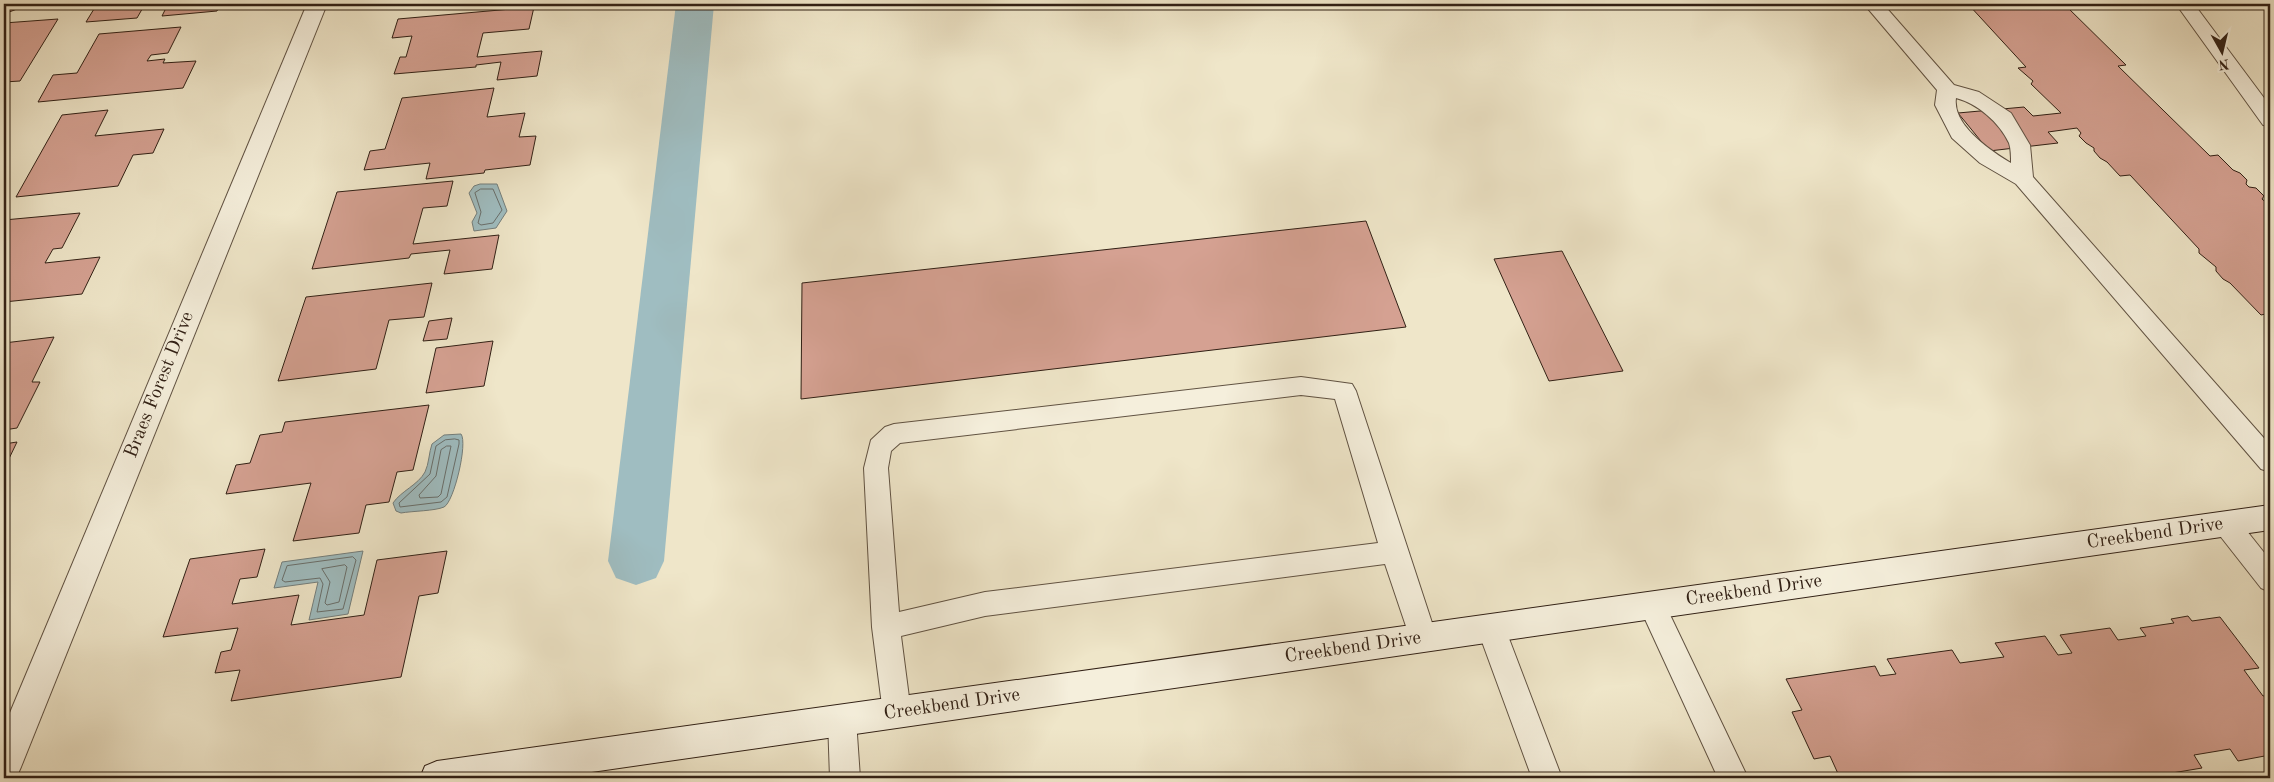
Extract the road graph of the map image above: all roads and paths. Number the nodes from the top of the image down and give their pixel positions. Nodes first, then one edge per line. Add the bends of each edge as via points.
1 (316, 4) edge
2 (1873, 4) edge
3 (2185, 4) edge
4 (1948, 88) junction
5 (2270, 120) edge
6 (2023, 179) junction
7 (2270, 462) edge
8 (2270, 517) edge
9 (2226, 524) junction
10 (1394, 552) junction
11 (2270, 580) edge
12 (1652, 606) junction
13 (886, 628) junction
14 (1492, 628) junction
15 (1423, 638) junction
16 (897, 713) junction
17 (842, 720) junction
18 (4, 767) edge
19 (436, 778) edge
20 (845, 778) edge
21 (1547, 778) edge
22 (1733, 778) edge

1 - 18 street, Braes Forest Drive
2 - 4 lane
3 - 5 lane
4 - 6 lane via 1945,105 1958,133 1987,158
4 - 6 lane via 1972,96 2004,118 2020,145
6 - 7 lane
8 - 9 street, Creekbend Drive
9 - 11 lane
9 - 12 street, Creekbend Drive
10 - 13 lane via 985,604
10 - 13 lane via 1344,391 1301,386 894,434 880,447 876,468
10 - 15 lane
12 - 14 street, Creekbend Drive
12 - 22 lane
13 - 16 lane
14 - 15 street, Creekbend Drive
14 - 21 lane
15 - 16 street, Creekbend Drive
16 - 17 street, Creekbend Drive
17 - 19 street, Creekbend Drive
17 - 20 lane

